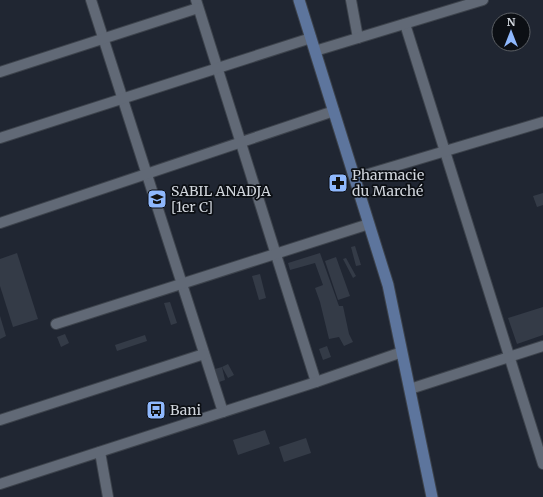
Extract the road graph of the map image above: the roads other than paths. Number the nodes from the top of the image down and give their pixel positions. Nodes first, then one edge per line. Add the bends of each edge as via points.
1 (91, 0) edge
2 (300, 0) edge
3 (351, 0) edge
4 (483, 0) edge
5 (197, 4) edge
6 (405, 24) junction
7 (311, 38) junction
8 (358, 38) junction
9 (103, 39) junction
10 (315, 51) junction
11 (217, 68) junction
12 (0, 72) edge
13 (122, 99) junction
14 (334, 111) junction
15 (543, 122) edge
16 (0, 138) edge
17 (240, 143) junction
18 (445, 151) junction
19 (146, 174) junction
20 (355, 178) junction
21 (0, 223) edge
22 (369, 224) junction
23 (276, 254) junction
24 (182, 284) junction
25 (56, 324) dead end
26 (543, 346) edge
27 (402, 352) junction
28 (204, 354) junction
29 (509, 357) junction
30 (316, 382) junction
31 (410, 389) junction
32 (223, 412) junction
33 (0, 420) edge
34 (100, 452) junction
35 (543, 464) edge
36 (0, 484) edge
37 (108, 497) edge
38 (432, 497) edge

1 - 9 street
2 - 7 main road
3 - 8 street
4 - 6 street
5 - 9 street
5 - 11 street
6 - 8 street
6 - 18 street
7 - 10 main road
7 - 11 street
8 - 10 street
9 - 12 street
9 - 13 street
10 - 14 main road
11 - 13 street
11 - 17 street
13 - 16 street
13 - 19 street
14 - 17 street
14 - 20 main road
15 - 18 street
17 - 19 street
17 - 23 street
18 - 20 street
18 - 29 street
19 - 21 street
19 - 24 street
20 - 22 main road
22 - 23 street
22 - 27 main road via 388,285
23 - 24 street
23 - 30 street
24 - 25 street
24 - 28 street
26 - 29 street
27 - 30 street
27 - 31 main road
28 - 32 street
28 - 33 street
29 - 31 street
29 - 35 street
30 - 32 street
31 - 38 main road
32 - 34 street
34 - 36 street
34 - 37 street

